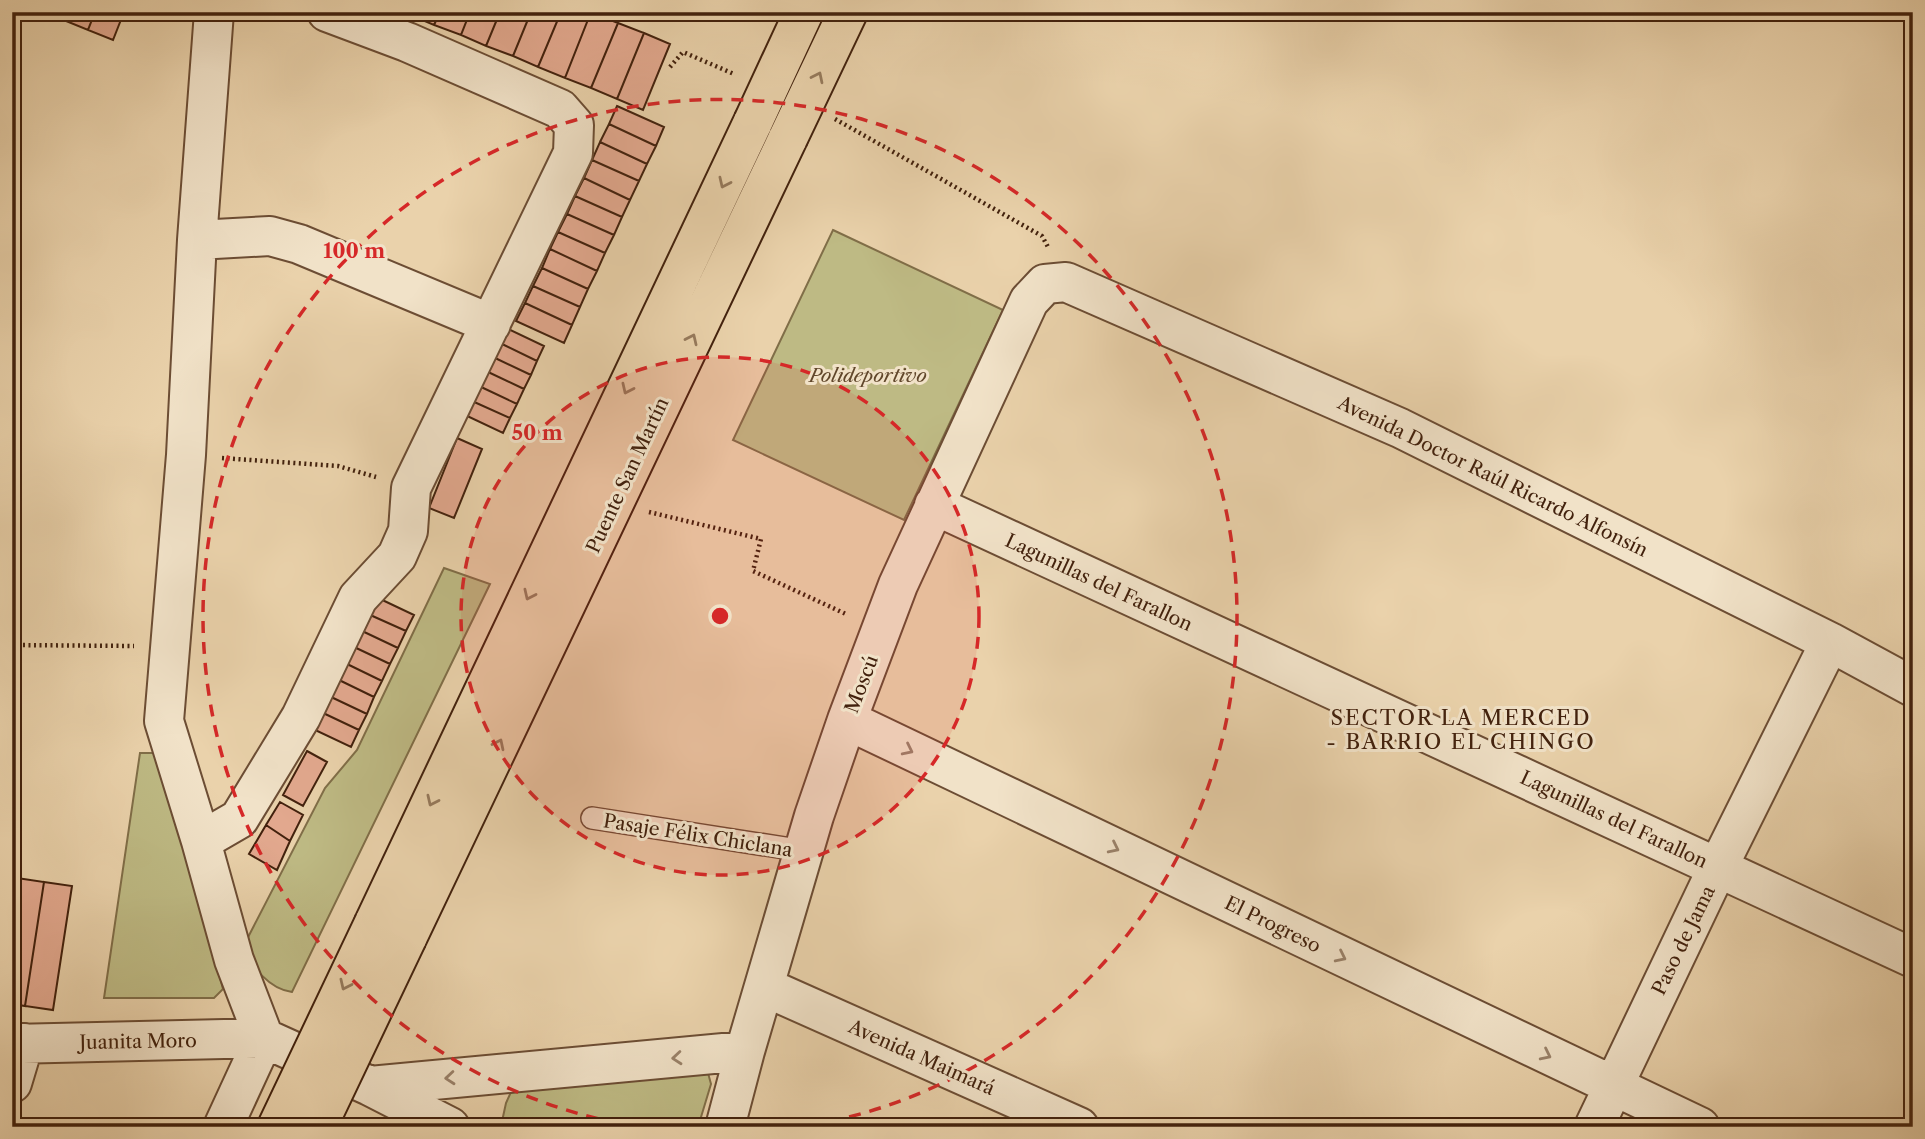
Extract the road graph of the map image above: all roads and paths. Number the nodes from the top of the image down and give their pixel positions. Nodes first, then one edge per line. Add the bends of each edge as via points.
1 (214, 12) edge
2 (327, 12) edge
3 (804, 12) edge
4 (848, 12) edge
5 (824, 113) dead end
6 (197, 240) junction
7 (1066, 282) junction
8 (491, 324) junction
9 (186, 455) junction
10 (411, 488) junction
11 (614, 503) junction
12 (934, 505) junction
13 (881, 630) junction
14 (1829, 642) junction
15 (12, 645) edge
16 (170, 646) junction
17 (1913, 687) edge
18 (847, 720) junction
19 (592, 818) dead end
20 (201, 841) junction
21 (804, 851) junction
22 (1718, 867) junction
23 (391, 931) junction
24 (1913, 958) edge
25 (765, 987) junction
26 (264, 1038) junction
27 (18, 1043) edge
28 (745, 1051) junction
29 (12, 1083) edge
30 (370, 1086) junction
31 (1612, 1086) junction
32 (223, 1127) edge
33 (277, 1127) edge
34 (317, 1127) edge
35 (450, 1127) edge
36 (726, 1127) edge
37 (1079, 1127) edge
38 (1594, 1127) edge
39 (1700, 1127) edge

1 - 6 street
2 - 8 street via 561,108 574,125 573,153
3 -> 23 main road, Puente San Martín, bridge
11 -> 4 main road, Puente San Martín, bridge
5 - 7 path via 1042,236
6 - 8 street via 270,236 299,244
6 - 9 street
7 - 12 street, Moscú via 1045,284 1029,301
7 - 14 street, Avenida Doctor Raúl Ricardo Alfonsín via 1400,428
8 - 10 street
9 - 10 path via 338,466
9 - 16 street
10 - 20 street via 408,531 397,556 358,598 301,717 239,819
11 - 13 path via 761,539 753,571
23 -> 11 main road, Puente San Martín
12 - 13 street, Moscú
12 - 22 street, Lagunillas del Farallon
13 - 18 street, Moscú
14 - 17 street, Avenida Doctor Raúl Ricardo Alfonsín
14 - 22 street, Paso de Jama
15 - 16 path
16 - 20 street via 164,721
18 - 21 street, Moscú
18 -> 31 street, El Progreso
19 - 21 lane, Pasaje Félix Chiclana
20 - 26 street via 234,960
21 - 25 street, Moscú
22 - 24 street, Lagunillas del Farallon
22 - 31 street, Paso de Jama
23 -> 33 main road, bridge
23 - 34 main road, bridge
25 - 28 street, Moscú
25 - 37 street, Avenida Maimará
26 - 27 street, Juanita Moro
26 - 30 street
26 - 32 street
27 - 29 street
28 -> 30 street
28 - 36 street, Moscú
30 - 35 street
31 - 38 street, Paso de Jama
31 - 39 street, El Progreso

